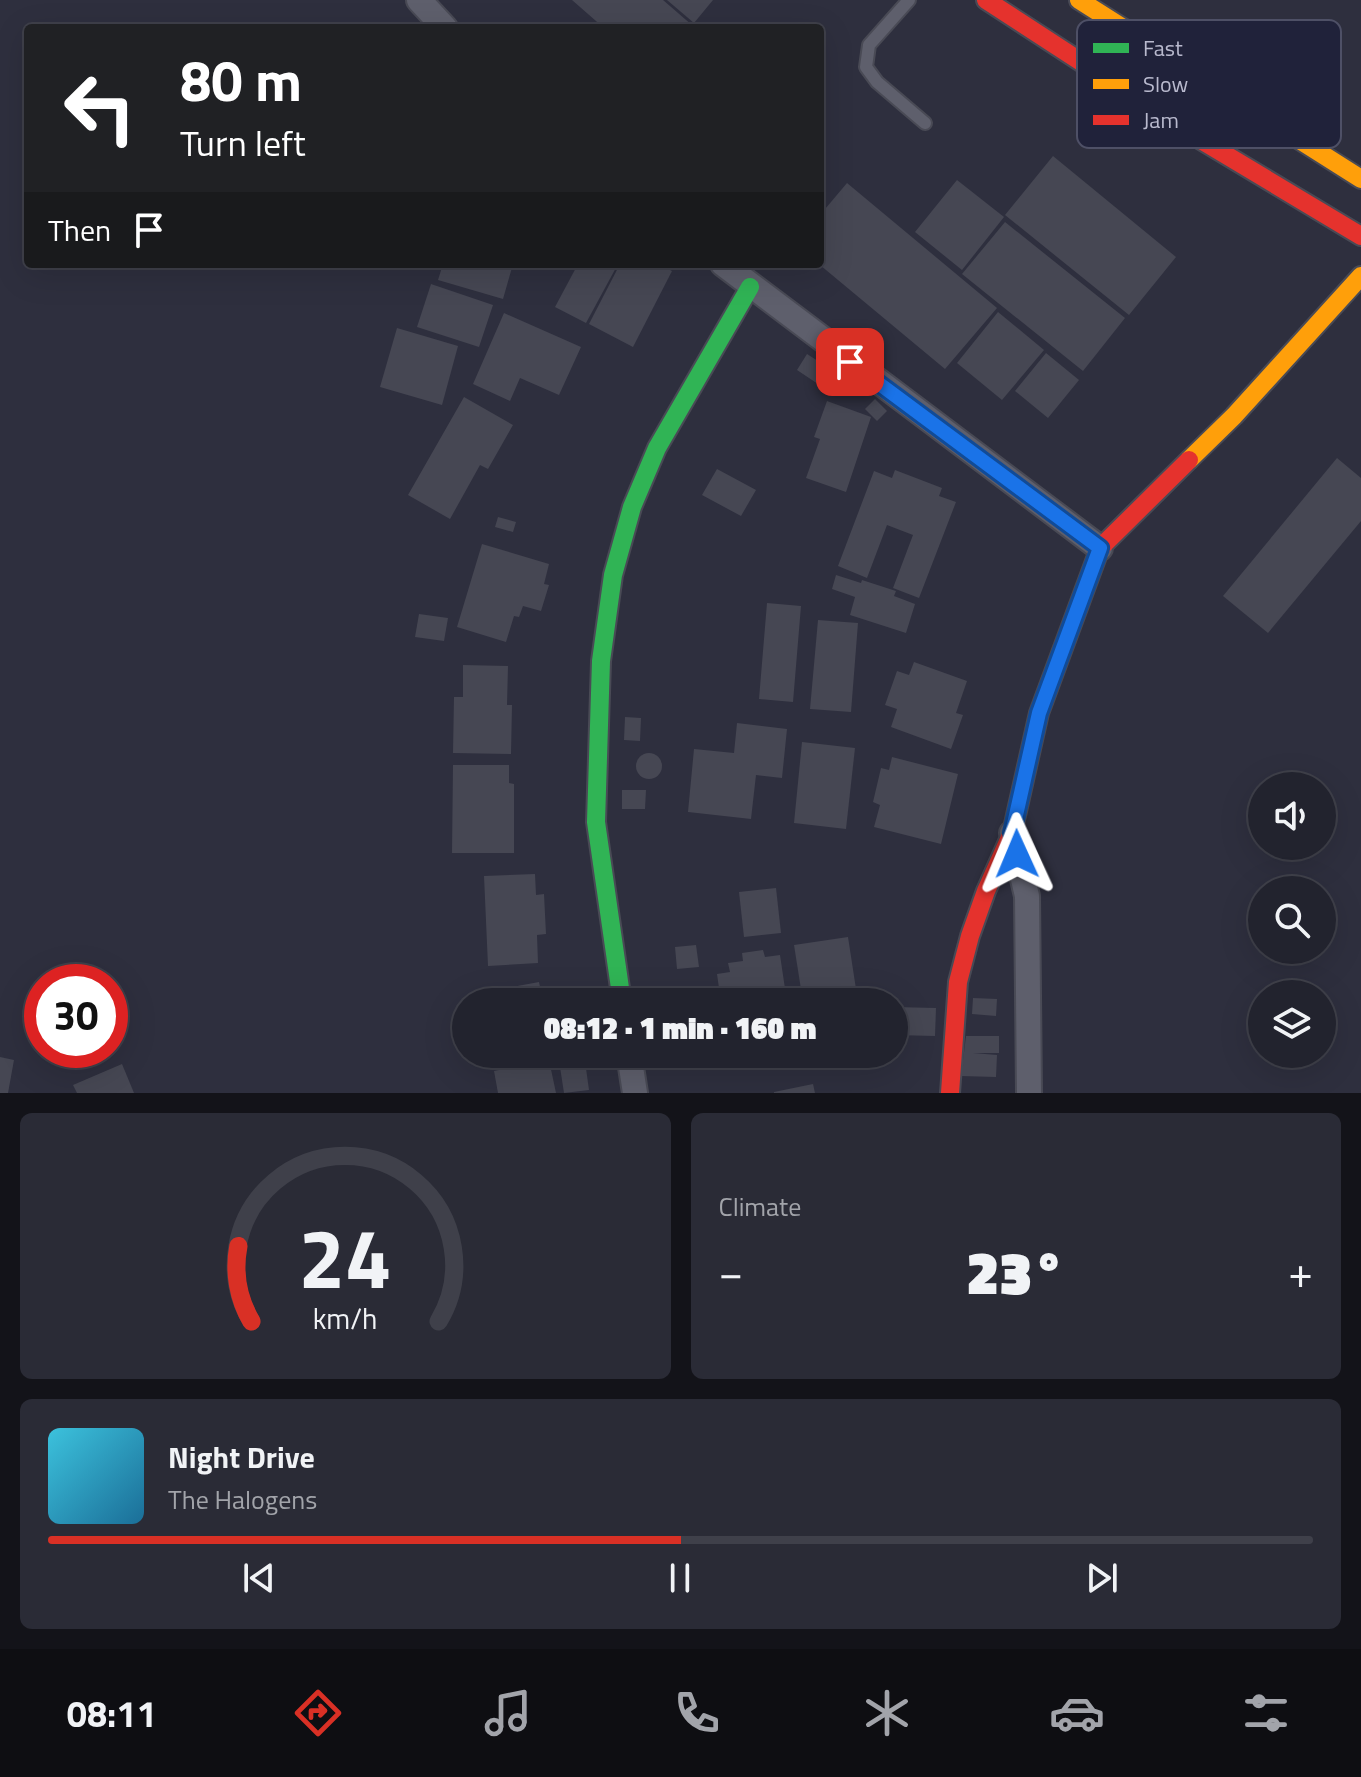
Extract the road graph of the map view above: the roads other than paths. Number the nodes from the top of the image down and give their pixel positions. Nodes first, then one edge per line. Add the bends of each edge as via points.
1 (419, 0) edge
2 (909, 0) edge
3 (986, 0) edge
4 (1079, 0) edge
5 (1111, 20) edge
6 (441, 24) edge
7 (1077, 59) edge
8 (925, 123) dead end
9 (1214, 148) edge
10 (1312, 148) edge
11 (1361, 179) edge
12 (1361, 236) edge
13 (728, 268) edge
14 (1361, 276) edge
15 (750, 287) junction
16 (1100, 548) junction
17 (1012, 833) junction
18 (620, 988) edge
19 (631, 1068) edge
20 (635, 1093) edge
21 (950, 1093) edge
22 (1029, 1093) edge

1 - 6 street
2 - 8 lane via 869,45 866,67
3 - 7 street
4 - 5 street
9 - 12 street
10 - 11 street
13 - 15 street
14 - 16 street via 1234,416
15 - 16 street
15 - 18 street via 657,448 632,507 613,575 601,661 596,822
16 - 17 street via 1039,713
17 - 21 street via 986,891 958,982
17 - 22 street via 1027,896
19 - 20 street

